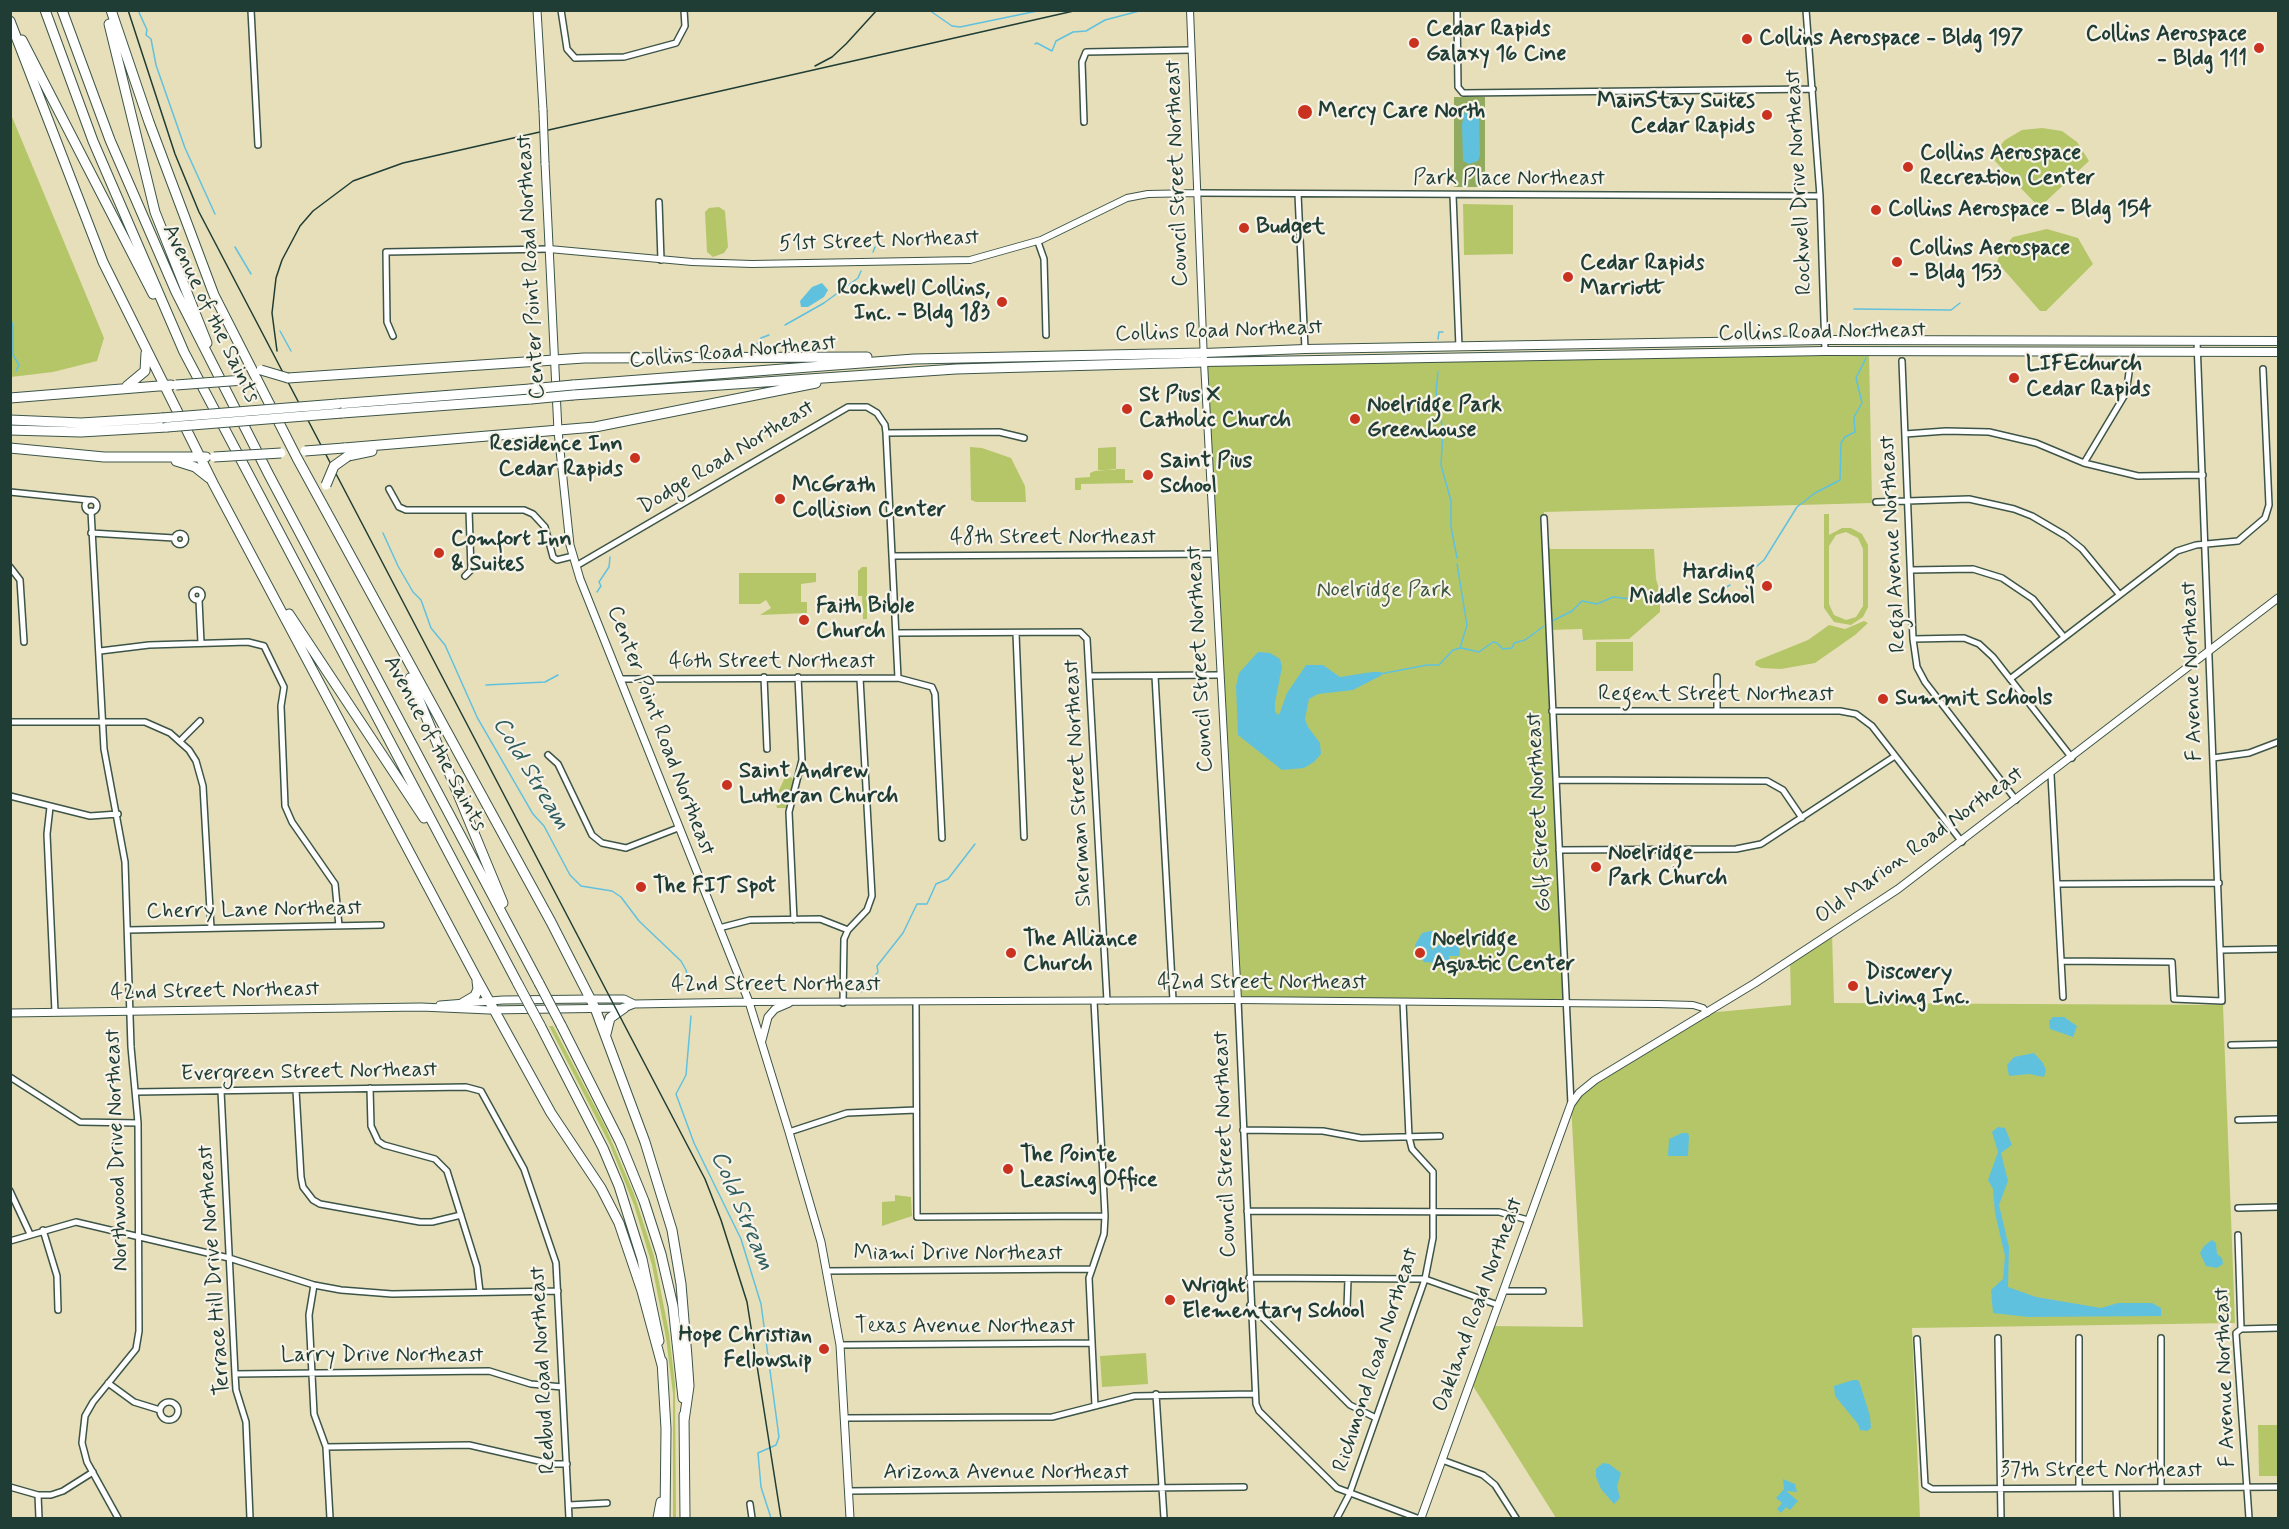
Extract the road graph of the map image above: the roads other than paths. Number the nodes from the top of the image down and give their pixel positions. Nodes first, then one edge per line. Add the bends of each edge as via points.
1 (45, 10) edge
2 (62, 10) edge
3 (105, 10) edge
4 (111, 10) edge
5 (251, 10) edge
6 (537, 10) edge
7 (561, 10) edge
8 (684, 10) edge
9 (1190, 10) edge
10 (1457, 10) edge
11 (1806, 10) edge
12 (10, 15) edge
13 (10, 21) edge
14 (1191, 50) junction
15 (1813, 89) junction
16 (1084, 122) dead end
17 (258, 146) dead end
18 (1197, 193) junction
19 (1298, 194) junction
20 (1453, 195) junction
21 (1820, 196) junction
22 (659, 202) dead end
23 (1038, 242) junction
24 (549, 249) junction
25 (661, 260) junction
26 (139, 333) junction
27 (1046, 335) dead end
28 (393, 336) dead end
29 (1825, 340) junction
30 (2196, 341) junction
31 (2278, 341) edge
32 (1459, 347) junction
33 (1305, 349) junction
34 (1826, 351) junction
35 (2197, 351) junction
36 (184, 352) junction
37 (2278, 352) edge
38 (1204, 358) junction
39 (914, 359) junction
40 (247, 360) junction
41 (554, 360) junction
42 (1365, 361) junction
43 (1902, 361) dead end
44 (2130, 366) dead end
45 (956, 369) junction
46 (2263, 369) dead end
47 (288, 378) junction
48 (261, 380) junction
49 (166, 386) junction
50 (124, 388) junction
51 (573, 390) junction
52 (531, 394) junction
53 (227, 396) junction
54 (10, 398) edge
55 (10, 420) edge
56 (10, 430) edge
57 (558, 431) junction
58 (886, 434) junction
59 (1905, 434) junction
60 (1024, 438) dead end
61 (10, 448) edge
62 (293, 452) junction
63 (346, 452) junction
64 (201, 457) junction
65 (165, 459) junction
66 (2084, 463) junction
67 (2203, 475) junction
68 (213, 483) junction
69 (389, 489) dead end
70 (10, 492) edge
71 (1908, 501) junction
72 (1876, 502) dead end
73 (469, 510) junction
74 (1544, 518) dead end
75 (91, 533) junction
76 (174, 538) dead end
77 (2205, 544) junction
78 (345, 545) junction
79 (1214, 554) junction
80 (573, 556) junction
81 (892, 556) junction
82 (576, 566) junction
83 (10, 567) edge
84 (1911, 570) junction
85 (465, 576) dead end
86 (268, 582) junction
87 (2119, 594) junction
88 (2278, 598) edge
89 (199, 600) dead end
90 (896, 633) junction
91 (1016, 633) junction
92 (392, 635) junction
93 (2064, 637) junction
94 (1913, 639) junction
95 (24, 642) dead end
96 (201, 643) junction
97 (100, 651) junction
98 (2209, 652) junction
99 (1220, 675) junction
100 (1090, 676) junction
101 (1155, 676) junction
102 (764, 677) junction
103 (798, 677) junction
104 (1717, 677) dead end
105 (860, 678) junction
106 (898, 678) junction
107 (620, 679) junction
108 (2010, 679) junction
109 (1552, 711) junction
110 (1718, 711) junction
111 (200, 720) dead end
112 (102, 721) junction
113 (10, 722) edge
114 (180, 741) junction
115 (2278, 742) edge
116 (767, 749) dead end
117 (548, 755) dead end
118 (1895, 756) junction
119 (2072, 758) junction
120 (2213, 758) junction
121 (2051, 775) junction
122 (1556, 780) junction
123 (10, 796) edge
124 (2016, 800) junction
125 (50, 807) junction
126 (118, 814) junction
127 (1802, 819) junction
128 (678, 828) junction
129 (1024, 837) dead end
130 (942, 838) dead end
131 (1962, 842) junction
132 (1559, 850) junction
133 (449, 855) junction
134 (2219, 883) junction
135 (2058, 884) junction
136 (794, 920) junction
137 (381, 925) dead end
138 (339, 926) junction
139 (211, 928) junction
140 (719, 928) junction
141 (128, 930) junction
142 (848, 930) junction
143 (2278, 949) edge
144 (522, 950) junction
145 (2221, 950) junction
146 (2061, 961) junction
147 (477, 979) junction
148 (2063, 997) dead end
149 (1173, 1000) junction
150 (1238, 1000) junction
151 (489, 1001) junction
152 (1094, 1001) junction
153 (1107, 1001) junction
154 (749, 1002) junction
155 (916, 1002) junction
156 (1402, 1002) junction
157 (463, 1003) junction
158 (789, 1003) junction
159 (843, 1003) junction
160 (593, 1004) junction
161 (634, 1004) junction
162 (1566, 1004) junction
163 (421, 1007) junction
164 (624, 1008) junction
165 (494, 1010) junction
166 (130, 1011) junction
167 (55, 1012) junction
168 (10, 1013) edge
169 (1707, 1013) junction
170 (606, 1039) junction
171 (762, 1043) junction
172 (2278, 1044) edge
173 (2231, 1045) dead end
174 (10, 1077) edge
175 (370, 1088) junction
176 (296, 1090) junction
177 (221, 1091) junction
178 (481, 1091) joint
179 (136, 1092) junction
180 (1570, 1104) junction
181 (916, 1110) junction
182 (2278, 1119) edge
183 (2238, 1120) dead end
184 (138, 1123) junction
185 (1243, 1130) junction
186 (789, 1132) junction
187 (1440, 1136) dead end
188 (1409, 1137) junction
189 (10, 1191) edge
190 (2238, 1208) dead end
191 (2278, 1208) edge
192 (1246, 1211) junction
193 (1434, 1212) junction
194 (461, 1215) junction
195 (1105, 1216) junction
196 (1528, 1220) junction
197 (43, 1230) junction
198 (30, 1234) junction
199 (2238, 1235) dead end
200 (140, 1236) junction
201 (10, 1240) edge
202 (229, 1258) junction
203 (1091, 1269) junction
204 (826, 1271) junction
205 (1249, 1278) junction
206 (1348, 1279) junction
207 (1425, 1279) junction
208 (314, 1285) junction
209 (1503, 1290) junction
210 (1543, 1291) dead end
211 (480, 1292) junction
212 (558, 1292) junction
213 (1250, 1305) junction
214 (1498, 1305) junction
215 (1347, 1308) dead end
216 (58, 1310) dead end
217 (2278, 1328) edge
218 (2241, 1329) junction
219 (1998, 1338) dead end
220 (2079, 1338) dead end
221 (2162, 1338) dead end
222 (1917, 1339) dead end
223 (1091, 1343) junction
224 (840, 1345) junction
225 (662, 1365) junction
226 (312, 1372) junction
227 (235, 1374) junction
228 (108, 1383) junction
229 (562, 1387) junction
230 (1156, 1394) junction
231 (1254, 1394) junction
232 (1095, 1406) junction
233 (160, 1410) dead end
234 (845, 1418) junction
235 (1376, 1418) junction
236 (684, 1421) junction
237 (326, 1447) junction
238 (1442, 1460) junction
239 (567, 1464) junction
240 (93, 1472) junction
241 (665, 1482) junction
242 (10, 1487) edge
243 (1244, 1487) dead end
244 (2161, 1487) junction
245 (2278, 1487) edge
246 (1999, 1488) junction
247 (2079, 1488) junction
248 (2116, 1488) junction
249 (2247, 1488) junction
250 (1162, 1489) junction
251 (849, 1491) junction
252 (1349, 1495) junction
253 (38, 1496) junction
254 (607, 1503) dead end
255 (569, 1504) junction
256 (750, 1504) dead end
257 (39, 1518) edge
258 (118, 1518) edge
259 (250, 1518) edge
260 (330, 1518) edge
261 (569, 1518) edge
262 (658, 1518) edge
263 (665, 1518) edge
264 (685, 1518) edge
265 (752, 1518) edge
266 (850, 1518) edge
267 (1164, 1518) edge
268 (1338, 1518) edge
269 (1419, 1518) edge
270 (1516, 1518) edge
271 (2001, 1518) edge
272 (2117, 1518) edge
273 (2249, 1518) edge

1 - 36 highway, Avenue of the Saints via 93,141
2 - 53 highway, Avenue of the Saints via 151,238
3 - 53 highway via 155,212
4 - 40 highway via 192,239 214,295
5 - 17 street
6 - 24 main road, Center Point Road Northeast, bridge
7 - 8 street via 567,49 575,58 624,57 676,43 685,26
9 - 14 street, Council Street Northeast
10 - 15 street via 1458,87 1463,93
11 - 15 street, Rockwell Drive Northeast
12 - 36 highway
13 - 26 highway via 83,214
14 - 16 street via 1086,52 1082,62
14 - 18 street, Council Street Northeast
15 - 21 street, Rockwell Drive Northeast
18 - 19 street, Park Place Northeast
18 - 23 street, 51st Street Northeast via 1127,198
18 - 38 street, Council Street Northeast
19 - 20 street, Park Place Northeast
19 - 33 street
20 - 21 street, Park Place Northeast
20 - 32 street
21 - 29 street, Rockwell Drive Northeast
22 - 25 street
23 - 25 street, 51st Street Northeast via 991,256 932,262 752,264
23 - 27 street via 1044,259
24 - 25 street, 51st Street Northeast
24 - 28 street via 389,251 384,256 387,322
24 - 41 main road, Center Point Road Northeast
26 - 49 highway
26 - 50 highway via 147,356 146,366 136,381
29 - 30 highway, Collins Road Northeast
29 - 32 highway, Collins Road Northeast
29 - 34 street, Rockwell Drive Northeast
30 - 31 highway, Collins Road Northeast
30 - 35 street, F Avenue Northeast
32 - 33 highway, Collins Road Northeast
32 - 42 highway, Collins Road Northeast via 1454,354 1385,356
33 - 38 highway, Collins Road Northeast
34 - 35 highway, Collins Road Northeast
34 - 42 highway, Collins Road Northeast
35 - 37 highway, Collins Road Northeast
35 - 67 street, F Avenue Northeast
36 - 133 highway, Avenue of the Saints
38 - 39 highway, Collins Road Northeast
38 - 42 highway, Collins Road Northeast
38 - 45 highway, Collins Road Northeast
38 - 79 street, Council Street Northeast
39 - 41 highway via 885,356
39 - 51 highway, Collins Road Northeast
40 - 47 highway, bridge via 261,370
40 - 48 highway
41 - 47 highway
41 - 57 main road, Center Point Road Northeast
43 - 59 street, Regal Avenue Northeast
44 - 66 street via 2123,400
45 - 51 highway, Collins Road Northeast
45 - 57 highway via 811,384 754,393 660,416
46 - 77 street via 2268,513 2238,541
47 - 48 highway, bridge
48 - 49 highway, bridge
48 - 62 highway
49 - 50 highway
49 - 64 highway
50 - 54 highway
51 - 52 highway, Collins Road Northeast, bridge
52 - 55 highway, Collins Road Northeast, bridge via 81,423
52 - 56 highway, Collins Road Northeast, bridge via 167,427 81,432
53 - 144 highway, Avenue of the Saints
57 - 63 highway
57 - 80 main road, Center Point Road Northeast via 564,508
58 - 60 street via 999,432
58 - 81 street
58 - 82 street, Dodge Road Northeast via 877,413 867,407 848,407
59 - 66 street via 1967,430 2000,434 2036,443
59 - 71 street, Regal Avenue Northeast
61 - 65 highway
62 - 63 highway, bridge
62 - 64 highway, bridge
62 - 78 highway
63 - 78 highway, bridge via 334,466 325,498
64 - 65 highway
64 - 68 highway
65 - 68 highway via 195,467
66 - 67 street via 2138,476
67 - 77 street, F Avenue Northeast
68 - 86 highway
69 - 73 street via 405,510
70 - 75 street, Northwood Drive Northeast via 88,500 85,507 91,511
71 - 72 street
71 - 84 street, Regal Avenue Northeast
71 - 87 street via 1969,499 2000,504 2032,516 2082,549
73 - 80 street via 516,509 533,514 545,527 553,556 557,560
73 - 85 street via 471,570
74 - 109 street, Golf Street Northeast
75 - 76 street
75 - 97 street, Northwood Drive Northeast
77 - 87 street via 2177,550
77 - 98 street, F Avenue Northeast
78 - 92 highway
79 - 81 street, 48th Street Northeast
79 - 99 street, Council Street Northeast
80 - 82 main road, Center Point Road Northeast
81 - 90 street
82 - 107 main road, Center Point Road Northeast
83 - 95 street via 20,580
84 - 93 street via 1973,569 2002,578 2033,599
84 - 94 street, Regal Avenue Northeast
86 - 133 highway
86 - 147 highway
87 - 93 street
88 - 98 main road, Old Marion Road Northeast
89 - 96 street
90 - 91 street
90 - 106 street
91 - 100 street, Sherman Street Northeast via 1080,632 1085,635
91 - 129 street
92 - 144 highway
92 - 160 highway
93 - 108 street
94 - 108 street via 1971,640 1986,649
94 - 124 street, Regal Avenue Northeast via 1917,668 1924,682
96 - 97 street
96 - 138 street via 257,642 268,652 284,687 281,706 285,806 335,884
97 - 112 street, Northwood Drive Northeast
98 - 119 main road, Old Marion Road Northeast
98 - 120 street, F Avenue Northeast
99 - 101 street
99 - 150 street, Council Street Northeast
100 - 101 street
100 - 153 street, Sherman Street Northeast
101 - 149 street
102 - 103 street, 46th Street Northeast
102 - 107 street, 46th Street Northeast
102 - 116 street
103 - 105 street, 46th Street Northeast
103 - 136 street via 802,760 789,812
104 - 110 street
105 - 106 street, 46th Street Northeast
105 - 142 street via 872,896 867,910
106 - 130 street, 46th Street Northeast via 932,687 935,694
107 - 128 main road, Center Point Road Northeast
108 - 119 street
109 - 110 street, Regent Street Northeast
109 - 122 street, Golf Street Northeast
110 - 118 street, Regent Street Northeast via 1856,714 1872,726
111 - 114 street
112 - 113 street
112 - 114 street via 145,722
112 - 126 street, Northwood Drive Northeast
114 - 139 street via 196,761 203,786
115 - 120 street via 2249,753
117 - 128 street via 558,764 591,835 602,843 626,848
118 - 127 street
118 - 131 street, Regent Street Northeast
119 - 121 main road, Old Marion Road Northeast
120 - 134 street, F Avenue Northeast
121 - 124 main road, Old Marion Road Northeast
121 - 135 street
122 - 127 street via 1767,781 1783,790
122 - 132 street, Golf Street Northeast
123 - 125 street
124 - 131 main road, Old Marion Road Northeast
125 - 126 street via 90,816
125 - 167 street via 47,834
126 - 141 street, Northwood Drive Northeast
127 - 132 street via 1748,848
128 - 140 main road, Center Point Road Northeast
131 - 169 main road, Old Marion Road Northeast via 1898,890
132 - 162 street, Golf Street Northeast
133 - 225 highway, Avenue of the Saints, bridge via 540,1025 619,1186 648,1280
134 - 135 street
134 - 145 street, F Avenue Northeast
135 - 146 street
136 - 140 street via 750,920
136 - 142 street via 820,919
137 - 138 street, Cherry Lane Northeast
138 - 139 street, Cherry Lane Northeast
139 - 141 street, Cherry Lane Northeast
140 - 154 main road, Center Point Road Northeast
141 - 166 street, Northwood Drive Northeast
142 - 159 street via 842,951
143 - 145 street
144 - 236 highway, Avenue of the Saints, bridge via 620,1142 641,1192 658,1244 676,1330
145 - 146 street, F Avenue Northeast via 2222,1001 2174,999 2172,962
146 - 148 street
147 - 151 highway
147 - 157 highway via 475,996
149 - 150 street, 42nd Street Northeast
149 - 153 street, 42nd Street Northeast
150 - 156 street, 42nd Street Northeast
150 - 185 street, Council Street Northeast
151 - 157 main road, 42nd Street Northeast
151 - 160 main road, 42nd Street Northeast
151 - 165 highway
152 - 153 street, 42nd Street Northeast
152 - 155 street, 42nd Street Northeast
152 - 195 street
154 - 158 street, 42nd Street Northeast
154 - 161 main road, 42nd Street Northeast
154 - 171 main road, Center Point Road Northeast
155 - 159 street, 42nd Street Northeast
155 - 181 street
156 - 162 street, 42nd Street Northeast
156 - 188 street, Richmond Road Northeast
157 - 163 main road, 42nd Street Northeast
158 - 159 street, 42nd Street Northeast
158 - 171 main road via 768,1017
160 - 161 main road, 42nd Street Northeast via 624,999
160 - 164 main road, 42nd Street Northeast
160 - 165 main road, 42nd Street Northeast
160 - 170 highway
161 - 164 main road, 42nd Street Northeast
162 - 169 street, 42nd Street Northeast via 1684,1004 1703,1008
162 - 180 street, Golf Street Northeast
163 - 165 main road, 42nd Street Northeast
163 - 166 main road, 42nd Street Northeast
164 - 170 highway via 608,1022
165 - 225 highway via 619,1223
166 - 167 main road, 42nd Street Northeast
166 - 179 street, Northwood Drive Northeast
167 - 168 main road, 42nd Street Northeast
169 - 180 main road, Old Marion Road Northeast via 1595,1080
170 - 236 highway via 672,1230 681,1284 689,1386
171 - 186 main road, Center Point Road Northeast
172 - 173 street
174 - 184 street via 80,1122
175 - 176 street, Evergreen Street Northeast
175 - 178 street, Evergreen Street Northeast via 466,1087
175 - 194 street via 371,1126 378,1141 435,1159 444,1166
176 - 177 street, Evergreen Street Northeast
176 - 194 street via 301,1177 313,1200 420,1222
177 - 179 street, Evergreen Street Northeast
177 - 202 street, Terrace Hill Drive Northeast
178 - 212 street, Redbud Road Northeast via 524,1169 556,1263
179 - 184 street, Northwood Drive Northeast
180 - 196 main road, Oakland Road Northeast
181 - 186 street via 847,1113
181 - 195 street via 917,1217
182 - 183 street
184 - 200 street, Northwood Drive Northeast
185 - 188 street via 1323,1131 1361,1138
185 - 192 street, Council Street Northeast
186 - 204 main road, Center Point Road Northeast
187 - 188 street
188 - 193 street, Richmond Road Northeast via 1412,1149 1433,1172
189 - 198 street
190 - 191 street
192 - 193 street
192 - 205 street, Council Street Northeast
193 - 196 street via 1499,1212
193 - 207 street, Richmond Road Northeast
194 - 211 street via 477,1267
195 - 203 street via 1104,1233
196 - 209 main road, Oakland Road Northeast
197 - 198 street
197 - 200 street via 76,1222
197 - 216 street via 57,1276
198 - 201 street
199 - 218 street, F Avenue Northeast
200 - 202 street
200 - 228 street, Northwood Drive Northeast via 136,1349
202 - 208 street
202 - 227 street, Terrace Hill Drive Northeast
203 - 204 street, Miami Drive Northeast
203 - 223 street
204 - 224 main road, Center Point Road Northeast
205 - 206 street
205 - 213 street, Council Street Northeast
206 - 207 street
206 - 215 street
207 - 214 street
207 - 235 street, Richmond Road Northeast
208 - 211 street via 376,1293
208 - 226 street via 309,1315
209 - 210 street
209 - 214 main road, Oakland Road Northeast
211 - 212 street
212 - 229 street, Redbud Road Northeast
213 - 231 street, Council Street Northeast
213 - 235 street via 1350,1405
214 - 238 main road, Oakland Road Northeast
217 - 218 street
218 - 249 street, F Avenue Northeast via 2236,1333
219 - 246 street
220 - 247 street
221 - 244 street
222 - 246 street, 37th Street Northeast via 1925,1485 1932,1489
223 - 224 street, Texas Avenue Northeast
223 - 232 street
224 - 234 main road, Center Point Road Northeast
225 - 241 highway, Avenue of the Saints
226 - 227 street, Larry Drive Northeast
226 - 229 street, Larry Drive Northeast via 489,1371 531,1384
226 - 237 street via 314,1414
227 - 259 street, Terrace Hill Drive Northeast via 246,1422
228 - 233 street via 135,1402
228 - 240 street, Northwood Drive Northeast via 85,1416 82,1431 84,1453
229 - 239 street, Redbud Road Northeast
230 - 231 street
230 - 232 street
230 - 250 street
231 - 252 street via 1258,1411 1327,1480
232 - 234 street via 1052,1417
234 - 251 main road, Center Point Road Northeast
235 - 252 street, Richmond Road Northeast
236 - 264 highway, Avenue of the Saints
237 - 239 street via 469,1445
237 - 260 street
238 - 269 main road, Oakland Road Northeast
238 - 270 street via 1489,1480
239 - 255 street, Redbud Road Northeast
240 - 253 street via 63,1491
240 - 258 street, Northwood Drive Northeast
241 - 262 highway
241 - 263 highway, Avenue of the Saints
242 - 253 street
243 - 250 street, Arizona Avenue Northeast
244 - 248 street, 37th Street Northeast
244 - 249 street, 37th Street Northeast
245 - 249 street, 37th Street Northeast
246 - 247 street, 37th Street Northeast
246 - 271 street
247 - 248 street, 37th Street Northeast
248 - 272 street
249 - 273 street, F Avenue Northeast
250 - 251 street, Arizona Avenue Northeast
250 - 267 street
251 - 266 main road, Center Point Road Northeast
252 - 268 street, Richmond Road Northeast
252 - 269 street
253 - 257 street
254 - 255 street
255 - 261 street, Redbud Road Northeast
256 - 265 street

